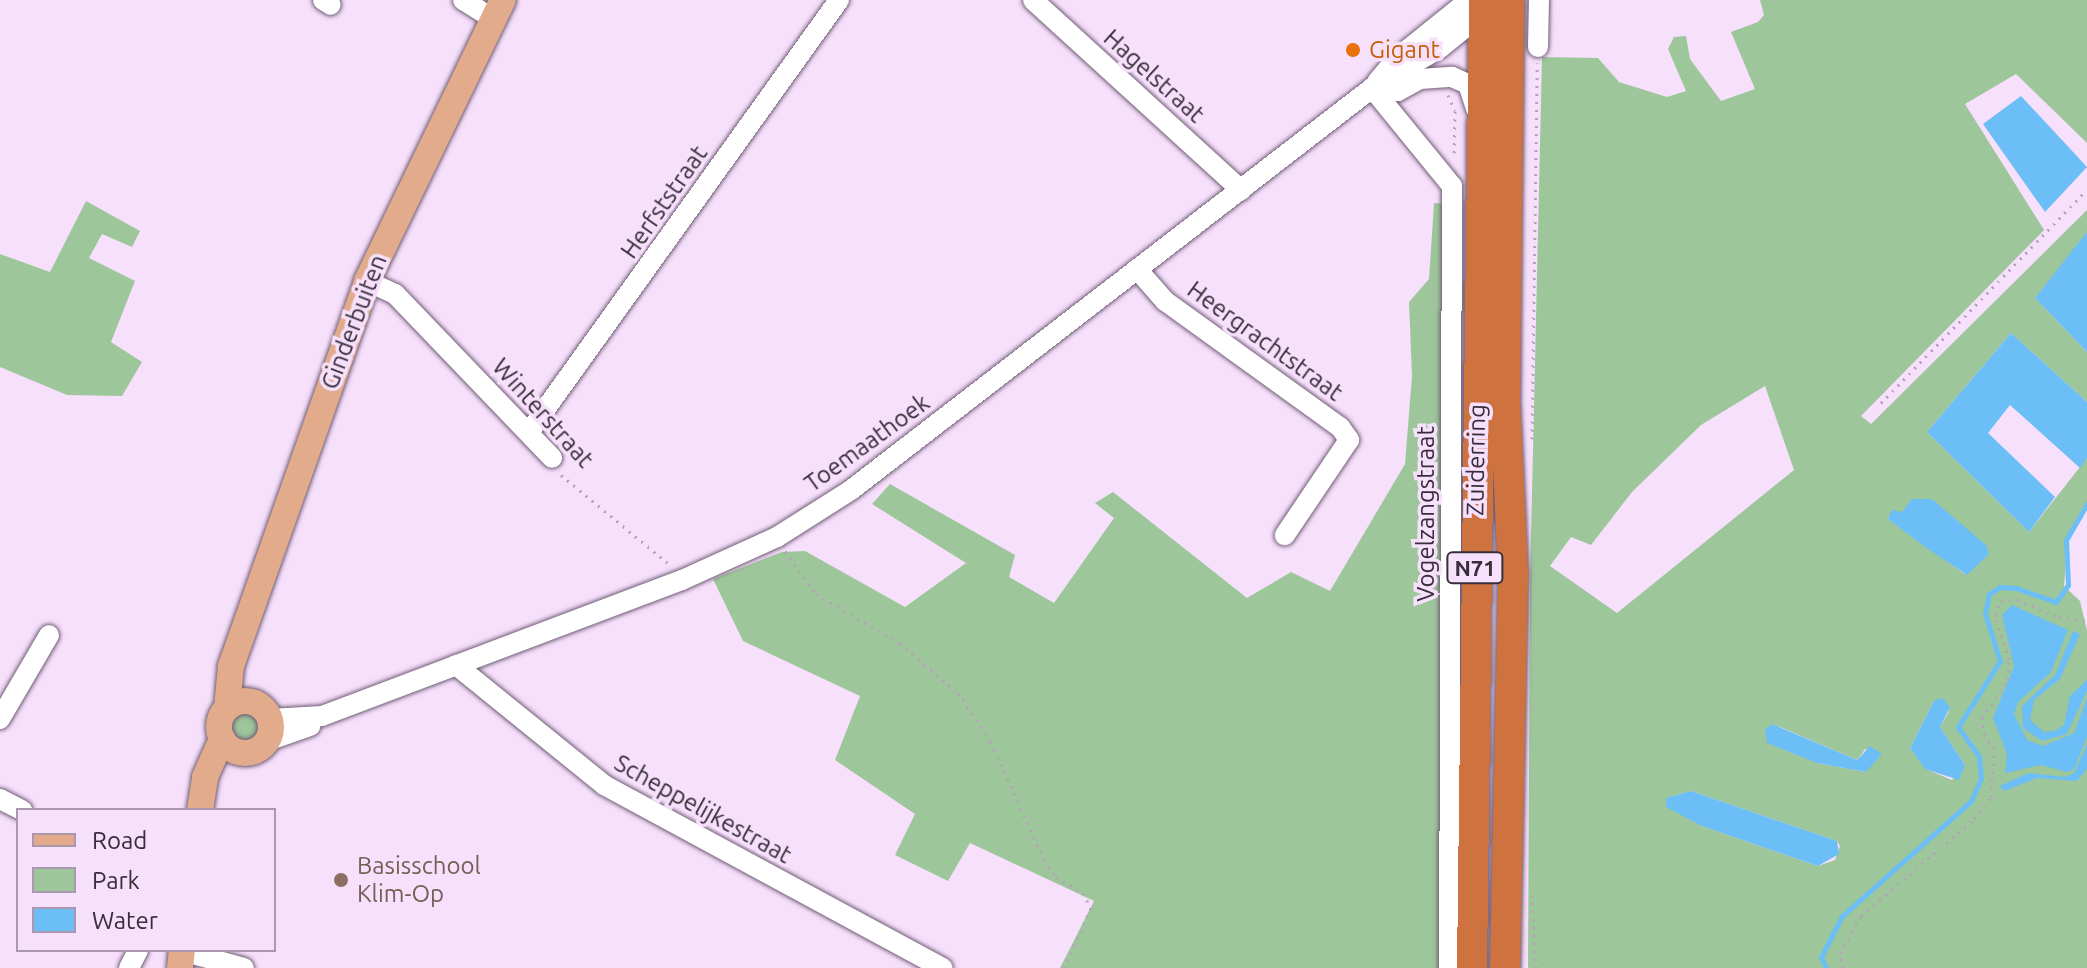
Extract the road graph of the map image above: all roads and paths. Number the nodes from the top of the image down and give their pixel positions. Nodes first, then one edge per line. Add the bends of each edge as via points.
1 (463, 0) edge
2 (839, 0) edge
3 (1033, 0) edge
4 (1539, 0) edge
5 (1488, 3) edge
6 (498, 10) edge
7 (1538, 47) dead end
8 (1453, 77) junction
9 (1372, 88) junction
10 (1478, 168) junction
11 (1452, 186) junction
12 (1241, 190) junction
13 (2087, 190) edge
14 (1137, 269) junction
15 (367, 281) junction
16 (1881, 403) dead end
17 (529, 432) junction
18 (552, 458) joint
19 (1285, 535) dead end
20 (777, 537) junction
21 (682, 580) junction
22 (2087, 621) edge
23 (49, 635) dead end
24 (456, 665) junction
25 (237, 704) junction
26 (0, 719) edge
27 (269, 730) junction
28 (230, 745) junction
29 (0, 799) edge
30 (202, 799) edge
31 (18, 808) edge
32 (189, 952) edge
33 (244, 968) edge
34 (943, 968) edge
35 (1064, 968) edge
36 (1449, 968) edge
37 (1472, 968) edge
38 (1505, 968) edge
39 (1843, 968) edge

1 - 6 street
2 - 17 street, Herfststraat
3 - 12 street, Hagelstraat
4 - 7 street
5 - 9 street, Toemaathoek via 1440,48
5 - 10 highway, Zuiderring / N71
5 - 38 highway, Zuiderring / N71 via 1513,571
6 - 15 main road, Ginderbuiten
8 - 9 street via 1420,79 1398,91
8 - 10 street via 1468,84 1476,101
8 - 11 path via 1448,94 1455,111
9 - 11 street
9 - 12 street, Toemaathoek
10 - 37 highway, Zuiderring / N71
11 - 36 street, Vogelzangstraat
12 - 14 street, Toemaathoek
13 - 16 path
14 - 19 street, Heergrachtstraat via 1165,301 1340,427 1349,440
14 - 20 street, Toemaathoek via 851,490
15 - 17 street, Winterstraat via 395,294
15 - 25 main road, Ginderbuiten via 236,657
17 - 18 street, Winterstraat
18 - 21 path, Winterstraat via 580,494
20 - 21 street, Toemaathoek
20 - 35 path via 816,594 924,663 958,693 991,742 1044,860 1056,877 1083,893 1091,908
21 - 24 street, Toemaathoek
22 - 39 path via 2001,600 1995,615 2009,660 2008,680 1982,718 1984,735 1994,749 1991,797 1974,819 1861,916 1840,953
23 - 26 street
24 - 27 street, Toemaathoek via 322,716
24 - 34 street, Scheppelijkestraat via 604,785
25 - 27 main road via 262,706
25 - 28 main road, Ginderbuiten via 219,723
27 - 28 main road via 254,751
28 - 30 main road
29 - 31 street
32 - 33 street

